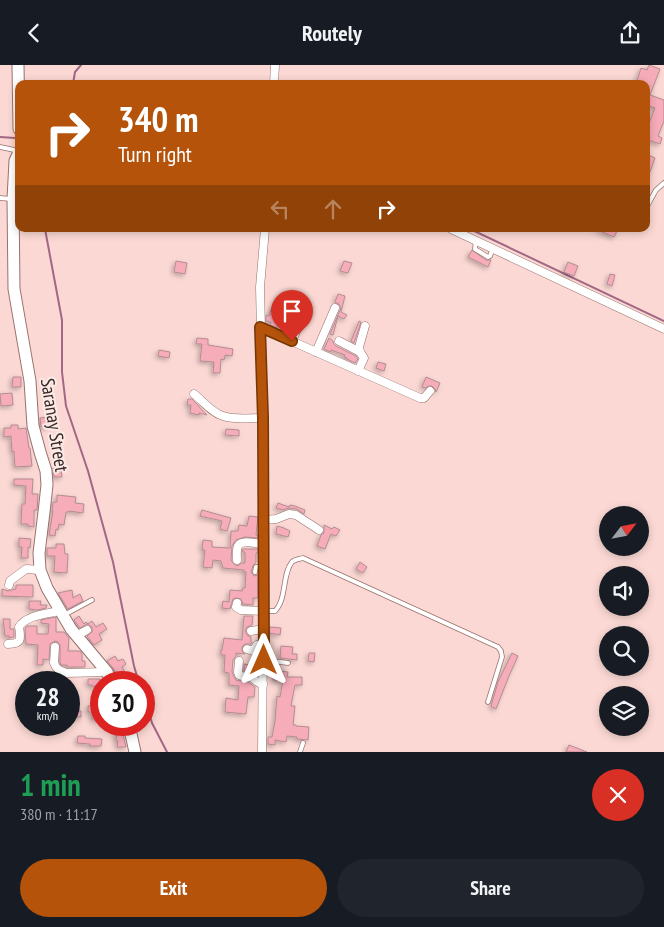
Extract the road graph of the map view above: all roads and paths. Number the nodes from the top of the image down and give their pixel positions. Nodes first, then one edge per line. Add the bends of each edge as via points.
1 (18, 65) edge
2 (276, 65) edge
3 (18, 80) edge
4 (274, 80) edge
5 (0, 147) edge
6 (15, 150) edge
7 (15, 161) edge
8 (664, 183) edge
9 (0, 198) edge
10 (13, 199) junction
11 (650, 201) edge
12 (265, 232) edge
13 (458, 232) edge
14 (334, 308) dead end
15 (365, 326) dead end
16 (260, 327) junction
17 (298, 327) dead end
18 (664, 329) edge
19 (292, 341) junction
20 (339, 341) dead end
21 (316, 352) junction
22 (360, 352) junction
23 (358, 371) junction
24 (430, 391) dead end
25 (194, 394) dead end
26 (263, 418) junction
27 (264, 520) junction
28 (318, 530) dead end
29 (263, 544) junction
30 (237, 559) dead end
31 (264, 566) junction
32 (40, 570) junction
33 (255, 572) dead end
34 (9, 585) dead end
35 (92, 600) dead end
36 (237, 603) dead end
37 (263, 611) junction
38 (61, 614) junction
39 (264, 629) junction
40 (87, 630) dead end
41 (251, 631) dead end
42 (76, 636) junction
43 (8, 644) dead end
44 (264, 646) junction
45 (55, 647) dead end
46 (247, 649) dead end
47 (264, 660) junction
48 (239, 661) dead end
49 (288, 663) dead end
50 (104, 671) edge
51 (90, 675) edge
52 (263, 685) junction
53 (488, 702) dead end
54 (131, 736) edge
55 (303, 743) dead end
56 (135, 752) edge
57 (263, 752) edge
58 (300, 752) edge

1 - 3 street
2 - 4 street
5 - 6 lane
7 - 10 street, Saranay Street
8 - 11 lane
9 - 10 lane
10 - 32 street, Saranay Street via 14,289 30,381 33,426 46,471
12 - 16 street
13 - 18 street
14 - 21 street
15 - 22 street via 359,343
16 - 19 street
16 - 26 street
17 - 19 street
19 - 21 street
20 - 22 street
21 - 23 street via 332,355
22 - 23 street via 364,358
23 - 24 street via 420,398
25 - 26 street via 222,416
26 - 27 street
27 - 28 street via 296,515
27 - 29 street
29 - 30 street via 241,543
29 - 31 street
31 - 33 lane via 256,567
31 - 37 street
32 - 34 street via 26,569
32 - 38 street, Saranay Street
35 - 38 lane
36 - 37 street via 236,607 241,610
37 - 39 street
37 - 53 lane via 275,611 280,606 288,570 293,562 304,558 498,647 502,657
38 - 42 street, Saranay Street
38 - 43 street via 23,621 19,627 20,641
39 - 41 street
39 - 44 street
40 - 42 street
42 - 50 street, Saranay Street
44 - 46 street via 257,645 253,651
44 - 47 street
45 - 51 street via 54,663 60,671
47 - 49 lane
47 - 52 street
48 - 52 street via 239,675
52 - 57 street
54 - 56 street
55 - 58 lane

